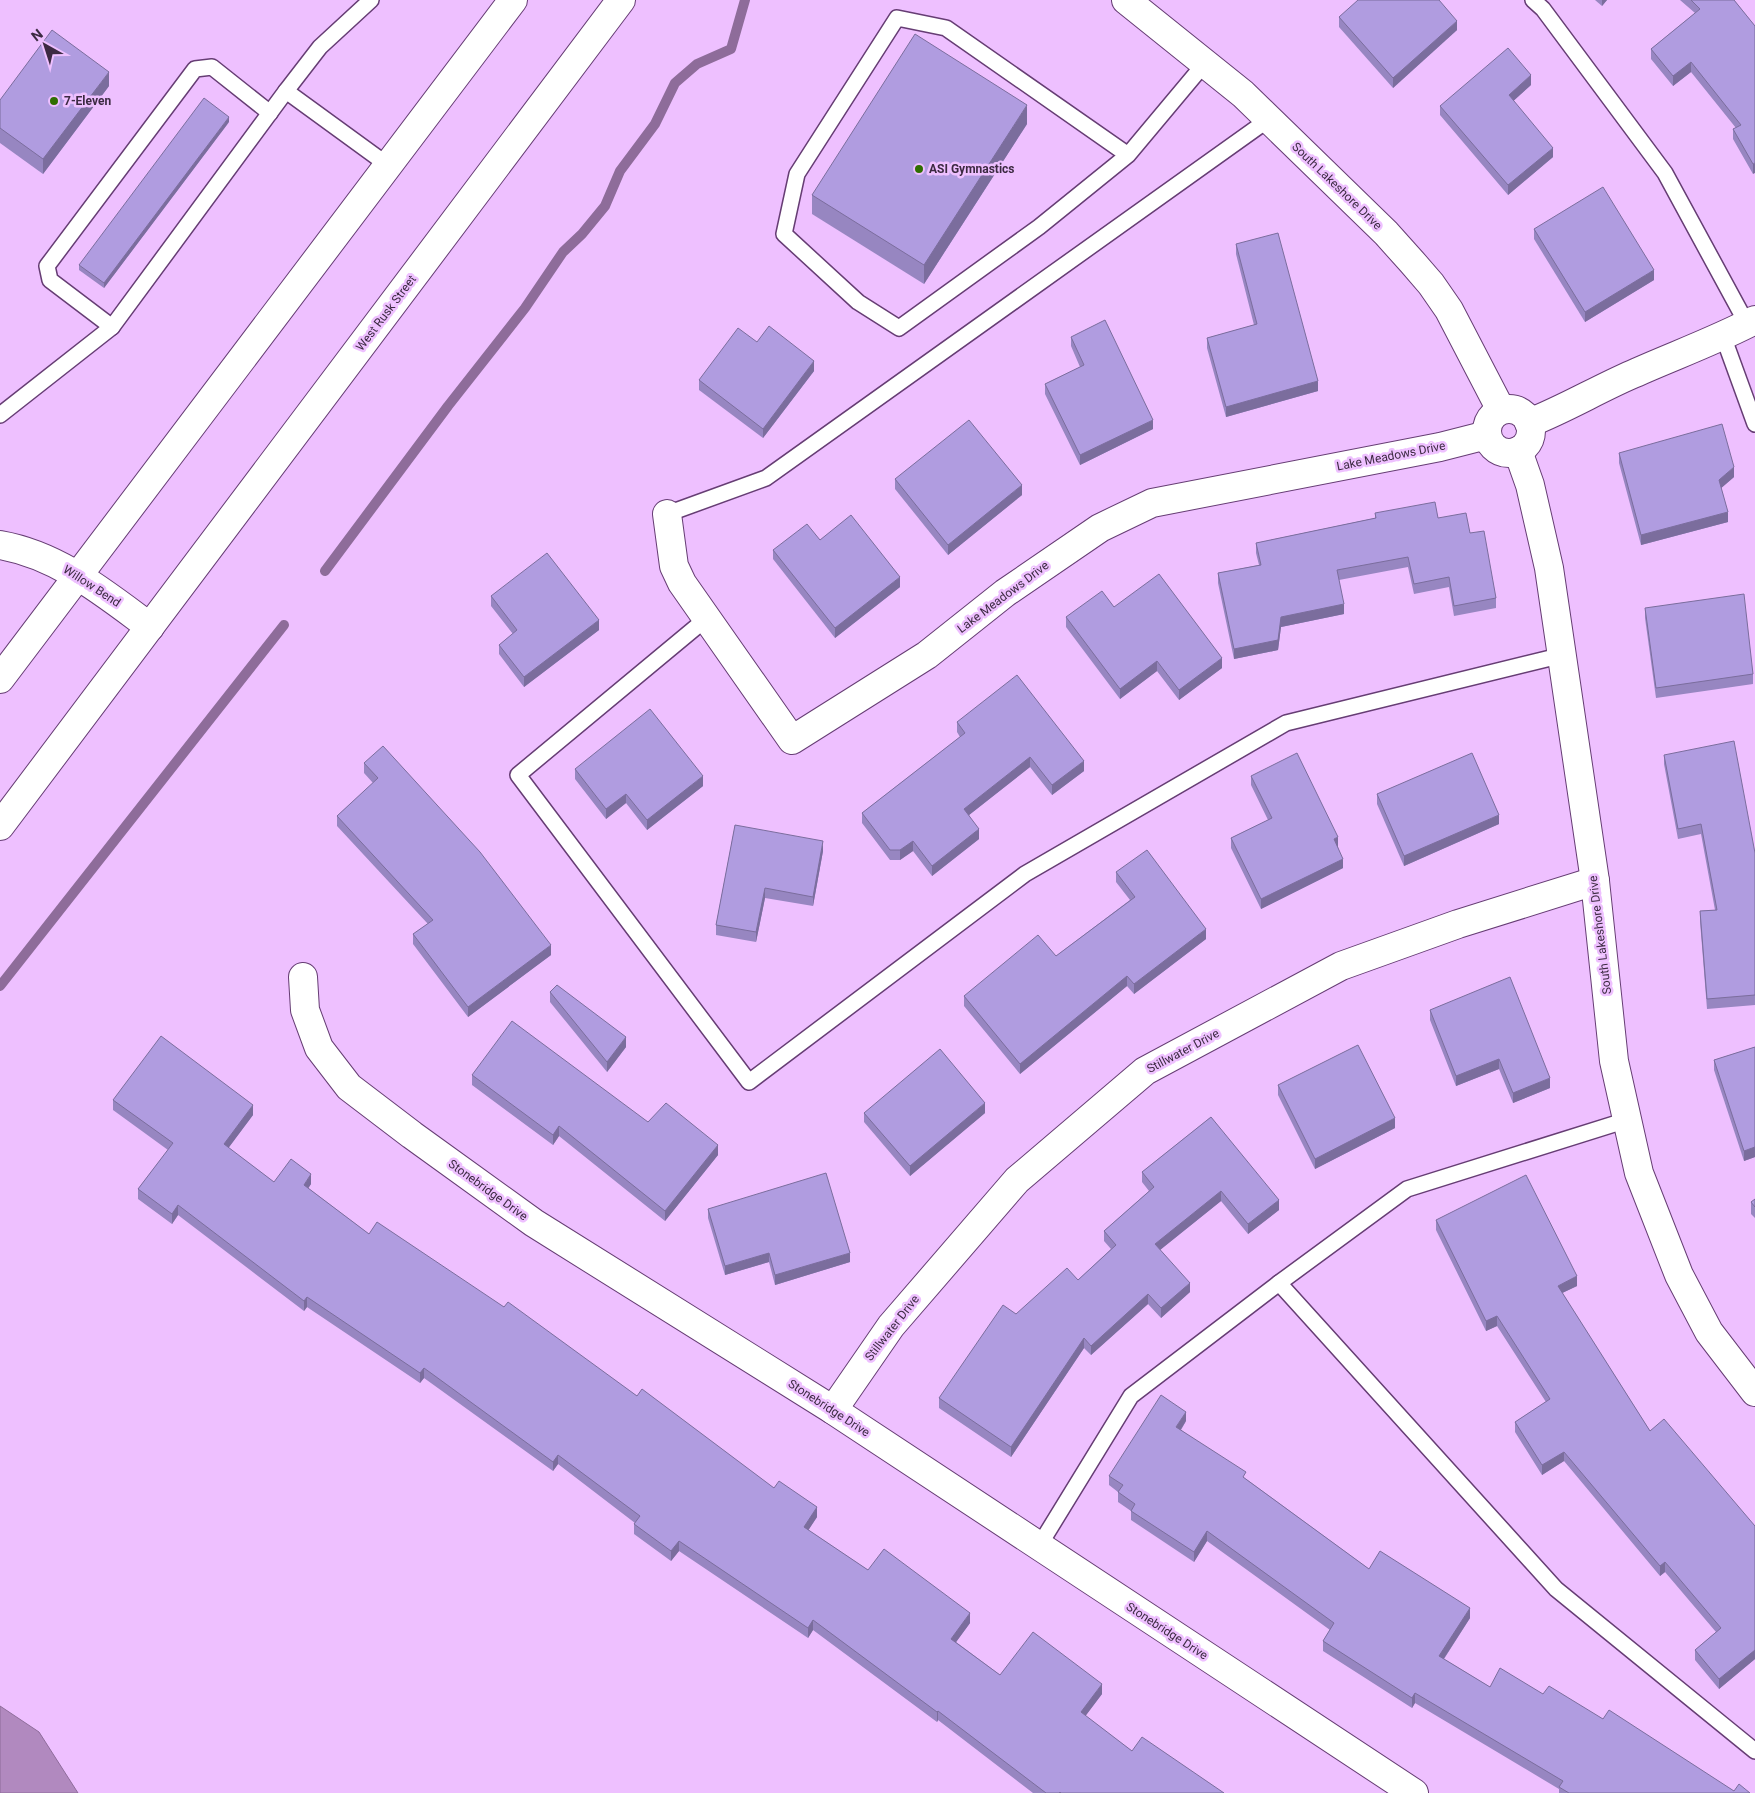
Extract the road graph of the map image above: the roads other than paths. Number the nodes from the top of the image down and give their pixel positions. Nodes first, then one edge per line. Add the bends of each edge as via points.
1 (371, 0) edge
2 (513, 0) edge
3 (621, 0) edge
4 (1126, 0) edge
5 (1533, 0) edge
6 (1205, 63) junction
7 (286, 91) junction
8 (270, 113) junction
9 (1268, 119) junction
10 (1128, 155) junction
11 (389, 166) junction
12 (1751, 322) edge
13 (112, 327) junction
14 (1723, 336) junction
15 (1501, 410) junction
16 (0, 416) edge
17 (1529, 423) junction
18 (1755, 424) edge
19 (1487, 435) junction
20 (1518, 451) junction
21 (667, 514) joint
22 (0, 545) edge
23 (78, 575) junction
24 (707, 618) junction
25 (150, 627) junction
26 (1563, 655) junction
27 (0, 679) edge
28 (0, 826) edge
29 (1594, 881) junction
30 (303, 977) dead end
31 (1627, 1120) junction
32 (1279, 1283) junction
33 (1755, 1392) edge
34 (833, 1410) junction
35 (1039, 1546) junction
36 (1755, 1751) edge
37 (1414, 1793) edge

1 - 7 lane via 320,47
2 - 11 street
3 - 25 street, West Rusk Street
4 - 6 street, South Lakeshore Drive
5 - 12 lane via 1543,9 1665,174
6 - 9 street, South Lakeshore Drive
6 - 10 lane
7 - 8 lane
7 - 11 lane
8 - 13 lane
8 - 13 lane via 212,67 195,70 47,266 50,280
9 - 15 street, South Lakeshore Drive via 1386,233 1431,284 1449,310
9 - 21 lane via 766,478
10 - 10 lane via 1040,227 899,328 858,302 784,234 797,174 897,18 946,28
11 - 23 street
12 - 14 street
13 - 16 lane
14 - 17 street via 1631,374
14 - 18 lane
15 - 17 street via 1521,412
15 - 19 street via 1490,420
17 - 20 street via 1530,439
19 - 20 street via 1495,449 1510,453
19 - 24 street, Lake Meadows Drive via 1152,503 1100,528 1005,592 927,655 792,740
20 - 26 street, South Lakeshore Drive via 1541,528
21 - 24 street, Lake Meadows Drive via 674,566
22 - 23 street, Willow Bend via 53,562
23 - 25 street, Willow Bend
23 - 27 street
24 - 26 lane via 518,775 749,1082 1026,874 1286,723
25 - 28 street, West Rusk Street
26 - 29 street, South Lakeshore Drive
29 - 31 street, South Lakeshore Drive via 1614,1061
29 - 34 street, Stillwater Drive via 1458,924 1341,966 1145,1071 1017,1180 890,1326
30 - 34 street, Stonebridge Drive via 305,1010 319,1048 349,1087 534,1223
31 - 32 lane via 1407,1189
31 - 33 street, South Lakeshore Drive via 1639,1173 1679,1275 1709,1332
32 - 35 lane via 1131,1396
32 - 36 lane via 1556,1589
34 - 35 street, Stonebridge Drive
35 - 37 street, Stonebridge Drive

